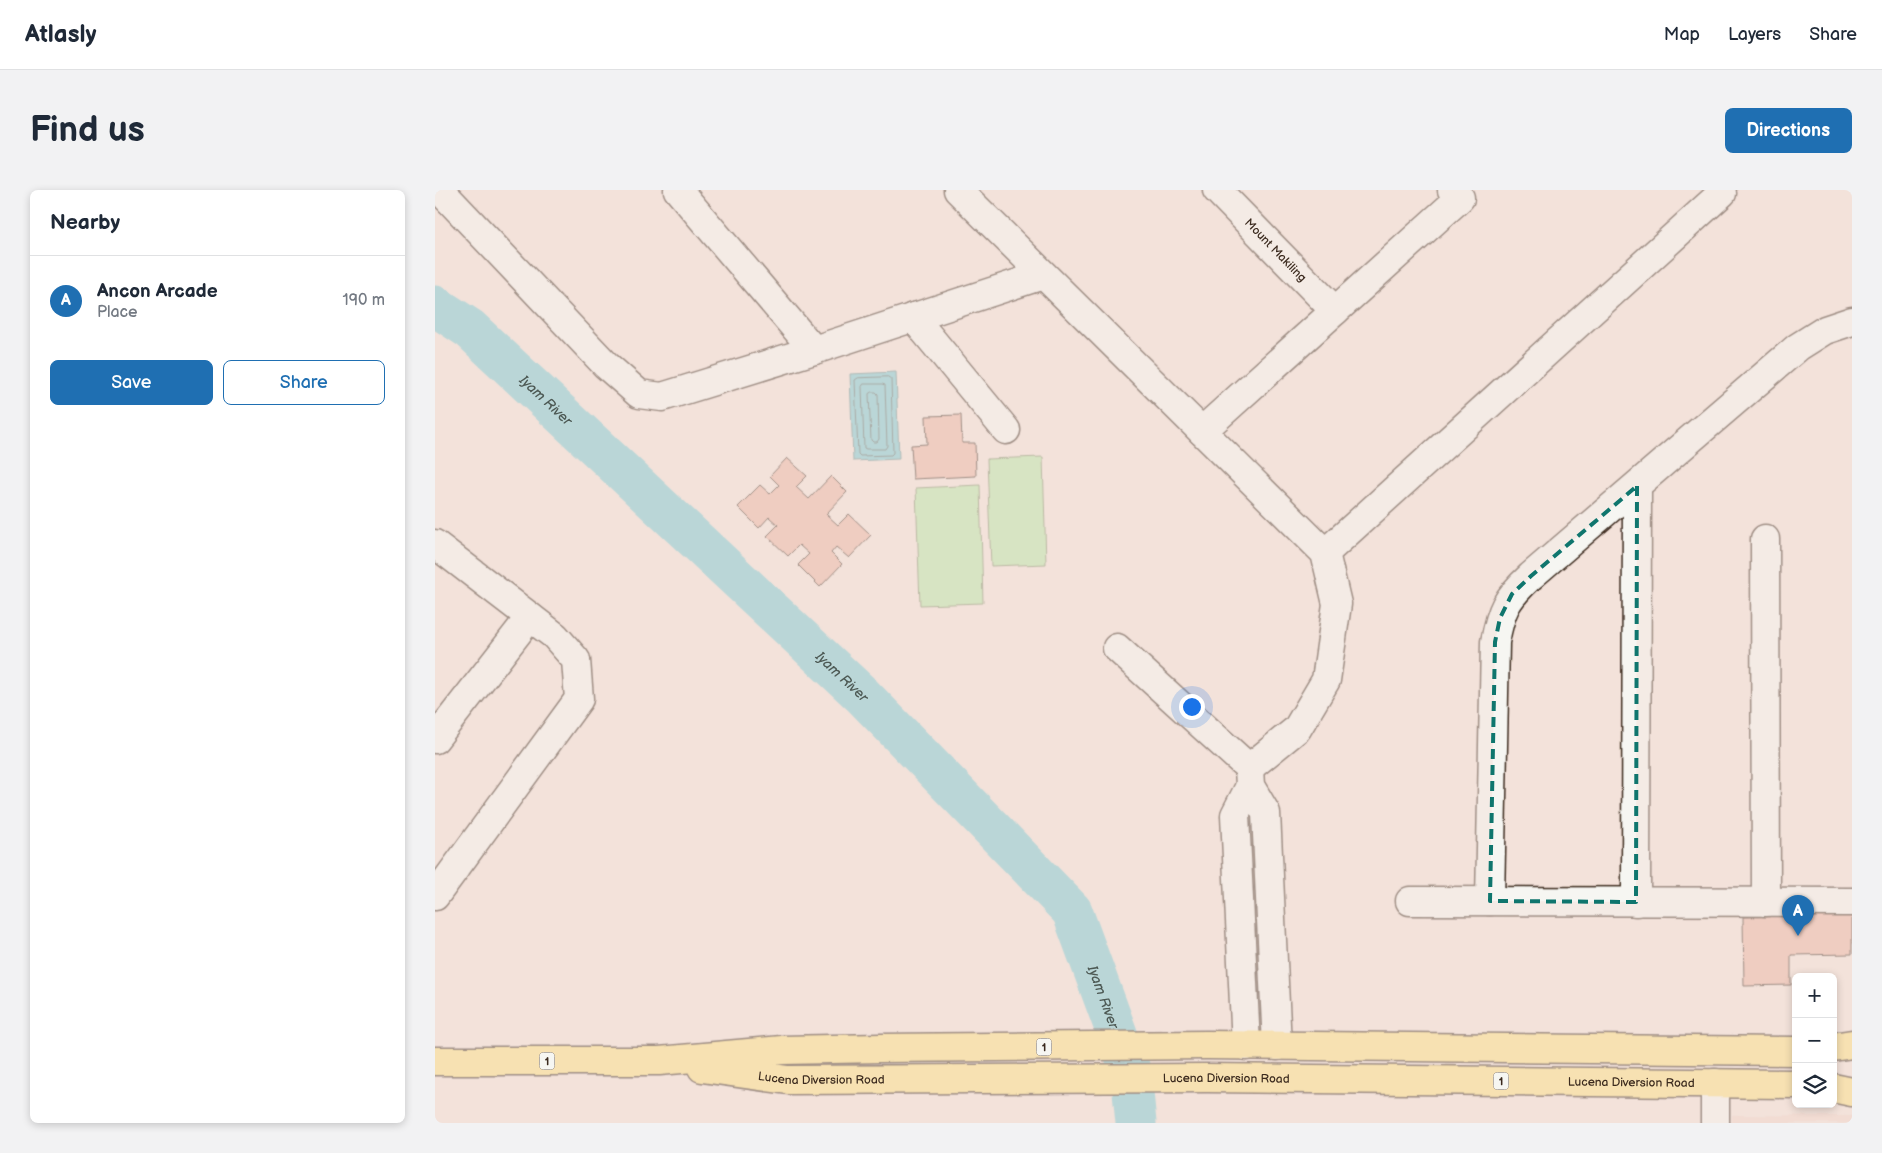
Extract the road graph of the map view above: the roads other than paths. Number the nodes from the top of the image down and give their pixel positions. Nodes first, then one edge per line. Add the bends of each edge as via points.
1 (440, 190) edge
2 (678, 190) edge
3 (957, 190) edge
4 (1217, 190) edge
5 (1452, 190) edge
6 (1719, 190) edge
7 (1043, 275) junction
8 (1335, 311) junction
9 (913, 317) junction
10 (1852, 322) edge
11 (813, 350) junction
12 (1007, 430) dead end
13 (1201, 431) junction
14 (1637, 486) junction
15 (1765, 539) dead end
16 (438, 553) edge
17 (1325, 553) junction
18 (530, 617) junction
19 (1117, 648) dead end
20 (435, 739) edge
21 (1250, 777) junction
22 (435, 896) edge
23 (1410, 901) dead end
24 (1490, 901) junction
25 (1636, 902) junction
26 (1766, 902) junction
27 (1852, 902) edge
28 (1852, 1044) edge
29 (1245, 1046) junction
30 (1277, 1046) junction
31 (1837, 1046) edge
32 (1792, 1051) edge
33 (1837, 1051) edge
34 (1852, 1052) edge
35 (435, 1061) edge
36 (659, 1061) junction
37 (1715, 1082) junction
38 (1792, 1084) edge
39 (1837, 1084) edge
40 (1852, 1084) edge
41 (1837, 1089) edge
42 (1852, 1092) edge
43 (1715, 1123) edge

1 - 11 street via 605,365 639,394 662,397
2 - 11 street
3 - 7 street
4 - 8 street, Mount Makiling
5 - 8 street via 1460,198
6 - 17 street via 1722,193
7 - 9 street
7 - 13 street
8 - 13 street
9 - 11 street
9 - 12 street
10 - 14 street via 1825,330 1798,347
13 - 17 street
14 - 24 street via 1512,594 1500,618 1495,642
14 - 25 street
15 - 26 street
16 - 18 street
17 - 21 street via 1337,604 1325,680 1297,729
18 - 20 street
18 - 22 street via 555,636 576,660 579,699
19 - 21 street
21 - 29 street via 1235,815
21 - 30 street via 1266,813
23 - 24 street
24 - 25 street
25 - 26 street
26 - 27 street
28 - 31 highway
29 - 30 highway, Lucena Diversion Road / 1
29 - 36 highway, Lucena Diversion Road / 1 via 782,1050
30 - 32 highway, Lucena Diversion Road / 1
33 - 34 highway
35 - 36 highway, Lucena Diversion Road / 1
36 - 37 highway, Lucena Diversion Road / 1 via 788,1080 1207,1078
37 - 38 highway, Lucena Diversion Road / 1
37 - 43 street
39 - 40 highway
41 - 42 highway

